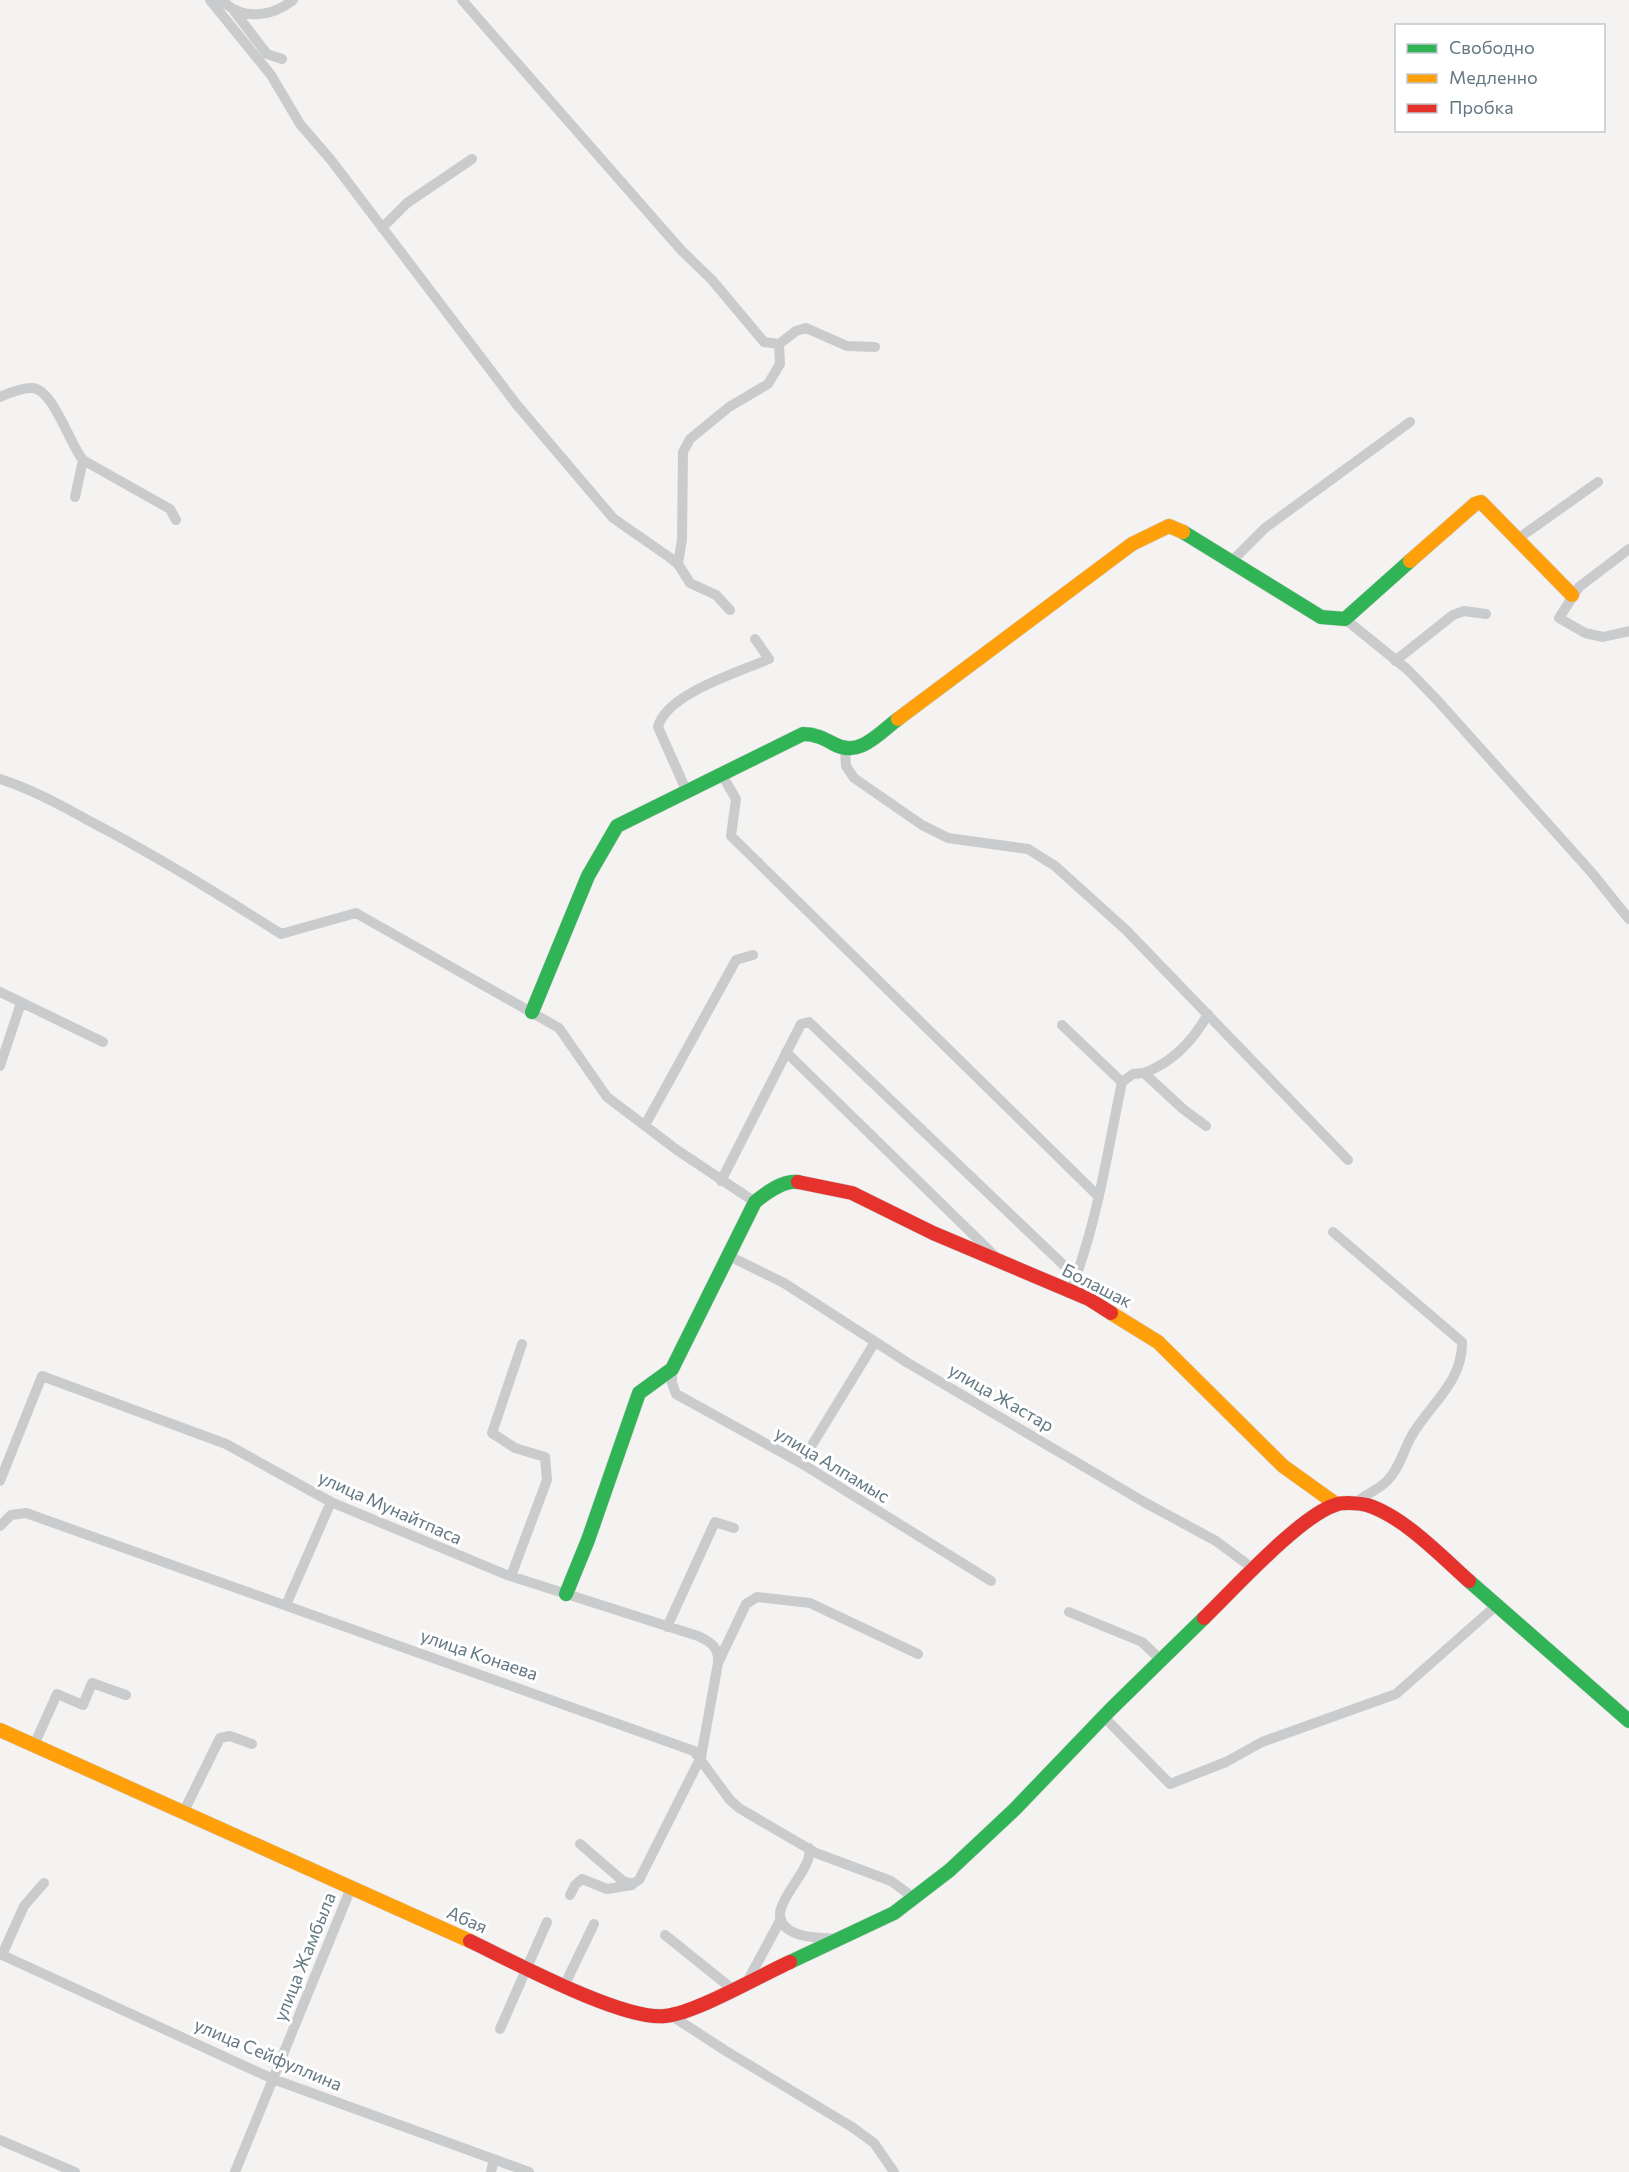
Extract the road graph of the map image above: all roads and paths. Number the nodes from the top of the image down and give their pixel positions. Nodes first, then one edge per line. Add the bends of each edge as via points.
1 (210, 0) edge
2 (222, 0) edge
3 (293, 0) edge
4 (462, 0) edge
5 (234, 11) junction
6 (282, 59) dead end
7 (472, 159) dead end
8 (382, 228) junction
9 (779, 344) junction
10 (875, 347) dead end
11 (0, 397) edge
12 (1410, 422) dead end
13 (84, 460) junction
14 (1598, 482) dead end
15 (75, 497) dead end
16 (176, 520) dead end
17 (1519, 538) junction
18 (1629, 549) edge
19 (1232, 561) junction
20 (678, 564) junction
21 (1572, 595) junction
22 (730, 610) dead end
23 (1486, 614) dead end
24 (1345, 619) junction
25 (1629, 631) edge
26 (755, 639) dead end
27 (1395, 661) junction
28 (845, 750) junction
29 (722, 775) junction
30 (0, 779) edge
31 (687, 792) junction
32 (1629, 919) edge
33 (753, 955) dead end
34 (0, 992) edge
35 (21, 1003) junction
36 (532, 1012) junction
37 (1208, 1014) junction
38 (1062, 1024) dead end
39 (103, 1042) dead end
40 (786, 1052) junction
41 (0, 1066) edge
42 (1144, 1073) junction
43 (1122, 1082) junction
44 (645, 1125) junction
45 (1206, 1126) dead end
46 (1348, 1160) dead end
47 (721, 1181) junction
48 (1098, 1196) junction
49 (755, 1202) junction
50 (1333, 1232) dead end
51 (729, 1256) junction
52 (1001, 1262) junction
53 (1073, 1284) junction
54 (874, 1342) junction
55 (522, 1344) dead end
56 (672, 1369) junction
57 (801, 1463) junction
58 (0, 1481) edge
59 (331, 1502) junction
60 (1336, 1504) junction
61 (1353, 1505) junction
62 (0, 1526) edge
63 (734, 1528) dead end
64 (1255, 1570) junction
65 (511, 1576) junction
66 (991, 1581) dead end
67 (566, 1594) junction
68 (1498, 1604) junction
69 (286, 1605) junction
70 (1069, 1612) dead end
71 (667, 1627) junction
72 (918, 1654) dead end
73 (1161, 1660) junction
74 (718, 1663) junction
75 (126, 1695) dead end
76 (1104, 1717) junction
77 (1629, 1721) edge
78 (0, 1730) edge
79 (252, 1744) dead end
80 (34, 1745) junction
81 (701, 1757) junction
82 (184, 1811) junction
83 (580, 1844) dead end
84 (809, 1848) junction
85 (44, 1883) dead end
86 (632, 1884) junction
87 (351, 1887) junction
88 (570, 1895) dead end
89 (913, 1897) junction
90 (781, 1919) junction
91 (547, 1922) dead end
92 (594, 1924) dead end
93 (665, 1935) dead end
94 (838, 1939) junction
95 (1, 1955) edge
96 (527, 1967) junction
97 (748, 1980) junction
98 (565, 1984) junction
99 (731, 1988) junction
100 (672, 2016) junction
101 (500, 2029) dead end
102 (273, 2079) junction
103 (0, 2140) edge
104 (494, 2159) junction
105 (75, 2172) edge
106 (236, 2172) edge
107 (491, 2172) edge
108 (529, 2172) edge
109 (894, 2172) edge

1 - 8 street via 271,75 300,124
2 - 5 street
3 - 5 street via 270,12 243,15
4 - 9 street via 746,323 764,342
5 - 6 street via 267,54
7 - 8 street via 406,203
8 - 20 street via 517,405 613,518
9 - 10 street via 806,328 848,346
9 - 20 street via 780,364 768,384 729,407 690,439 683,452
11 - 13 street via 33,387 42,390
12 - 19 street via 1265,528
13 - 15 street
13 - 16 street via 170,509
14 - 17 street
17 - 21 street
17 - 24 street via 1487,506 1475,504
18 - 21 street via 1594,573
19 - 24 street via 1321,617
19 - 28 street via 1169,526 1148,535 858,749
20 - 22 street via 690,583 716,595
21 - 25 street via 1559,618 1603,638
23 - 27 street via 1452,615
24 - 27 street
26 - 31 street via 769,659 685,696 659,720 658,727
27 - 32 street via 1465,729
28 - 29 street via 813,732 803,734
28 - 37 street via 846,766 854,778 922,825 948,838 1028,849 1055,866 1126,930
29 - 31 street
29 - 48 street via 735,800 731,836
30 - 36 street via 26,787 119,836 281,934 356,913
31 - 36 street via 612,832 588,876
33 - 44 street via 736,960
34 - 35 street
35 - 39 street
35 - 41 street
36 - 44 street via 559,1028 607,1097
37 - 42 street via 1190,1042
37 - 46 street
38 - 43 street
40 - 47 street
40 - 52 street
40 - 53 street via 801,1024 809,1022 817,1027
42 - 43 street via 1133,1074
42 - 45 street
43 - 48 street
44 - 47 street
47 - 49 street
48 - 53 street via 1096,1218
49 - 51 street
49 - 52 street, Болашак via 793,1181 852,1193
50 - 61 street via 1462,1342 1448,1388 1420,1423 1393,1474 1385,1484
51 - 54 street, улица Жастар via 784,1283
51 - 56 street
52 - 53 street, Болашак
53 - 60 street, Болашак via 1158,1342 1283,1466
54 - 57 street
54 - 64 street, улица Жастар via 1216,1541
55 - 65 street via 492,1433 516,1448 545,1456 547,1473
56 - 57 street, улица Алпамыс via 676,1394
56 - 67 street via 645,1384 639,1393
57 - 66 street, улица Алпамыс
58 - 59 street, улица Мунайтпаса via 42,1376 226,1444
59 - 65 street, улица Мунайтпаса
59 - 69 street
60 - 61 street
60 - 64 street via 1297,1529
61 - 68 street via 1365,1505 1391,1517
62 - 69 street, улица Конаева via 11,1515 26,1513
63 - 71 street via 716,1522
64 - 73 street
65 - 67 street, улица Мунайтпаса
67 - 71 street, улица Мунайтпаса
68 - 76 street via 1396,1694 1262,1743 1170,1784
68 - 77 street
69 - 81 street, улица Конаева via 637,1729
70 - 73 street via 1142,1642
71 - 74 street, улица Мунайтпаса via 709,1641 716,1649
72 - 74 street via 810,1603 757,1597 746,1604
73 - 76 street
74 - 81 street
75 - 80 street via 92,1683 83,1705 57,1694
76 - 89 street via 1015,1809 950,1870
78 - 80 street, Абая
79 - 82 street via 230,1736 220,1738
80 - 82 street, Абая
81 - 84 street, улица Конаева via 730,1800
81 - 86 street via 647,1867
82 - 87 street, Абая
83 - 86 street via 623,1881
84 - 89 street, улица Конаева via 891,1881
84 - 90 street via 809,1863 785,1896
85 - 95 street via 24,1906
86 - 88 street via 607,1889 582,1879
87 - 96 street, Абая
87 - 102 street, улица Жамбыла
89 - 94 street via 894,1913
90 - 94 street via 787,1929 797,1934
90 - 97 street
91 - 96 street
92 - 98 street
93 - 99 street
94 - 97 street
95 - 102 street, улица Сейфуллина
96 - 98 street, Абая
96 - 101 street
97 - 99 street
98 - 100 street, Абая via 636,2013
99 - 100 street
100 - 109 street via 852,2127 874,2143
102 - 104 street, улица Сейфуллина
102 - 106 street, улица Жамбыла
103 - 105 street
104 - 107 street
104 - 108 street, улица Сейфуллина

